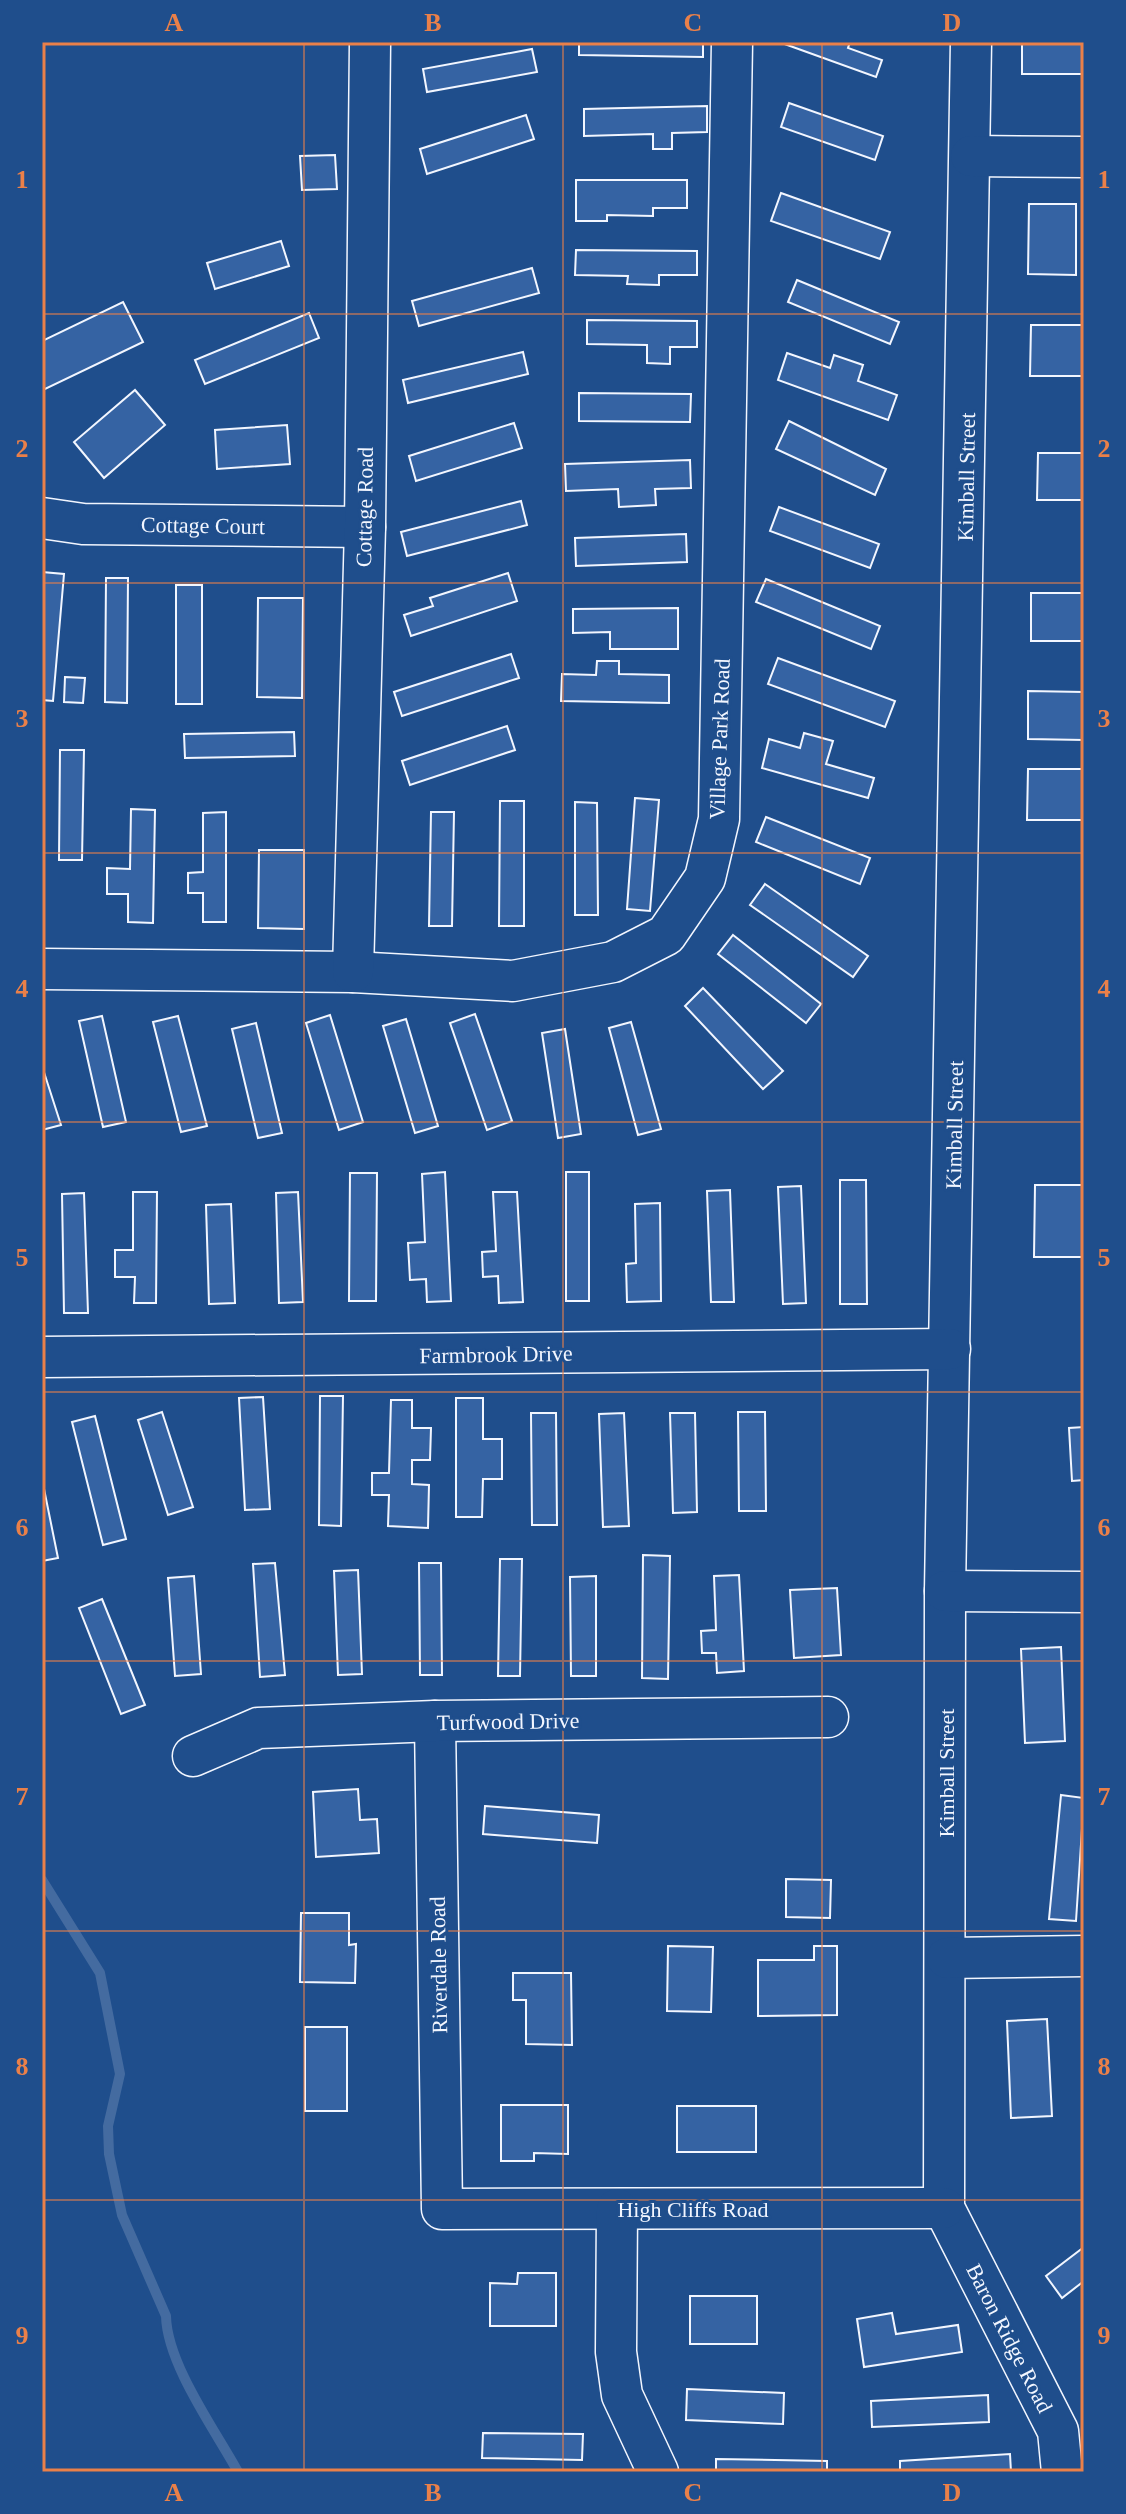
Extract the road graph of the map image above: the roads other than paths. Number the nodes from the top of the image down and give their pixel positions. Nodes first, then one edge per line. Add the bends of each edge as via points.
1 (370, 42) edge
2 (732, 42) edge
3 (971, 42) edge
4 (971, 156) junction
5 (1084, 157) edge
6 (42, 518) edge
7 (365, 527) junction
8 (42, 969) edge
9 (353, 972) junction
10 (950, 1349) junction
11 (42, 1357) edge
12 (945, 1591) junction
13 (1084, 1592) edge
14 (828, 1717) dead end
15 (435, 1721) junction
16 (193, 1756) dead end
17 (1084, 1956) edge
18 (947, 1958) junction
19 (944, 2208) junction
20 (442, 2209) joint
21 (617, 2209) junction
22 (658, 2472) edge
23 (1062, 2472) edge

1 - 7 street, Cottage Road
2 - 9 street, Village Park Road via 719,819 705,878 666,935 613,962 513,981
3 - 4 street, Kimball Street
4 - 5 street
4 - 10 street, Kimball Street
6 - 7 street, Cottage Court via 83,524
7 - 9 street, Cottage Road
8 - 9 street, Village Park Road
10 - 11 street, Farmbrook Drive
10 - 12 street, Kimball Street
12 - 13 street
12 - 18 street, Kimball Street
14 - 15 street, Turfwood Drive
15 - 16 street, Turfwood Drive via 258,1728
15 - 20 street, Riverdale Road
17 - 18 street
18 - 19 street, Kimball Street
19 - 21 street, High Cliffs Road
19 - 23 street, Baron Ridge Road via 1058,2431
20 - 21 street, High Cliffs Road
21 - 22 street via 616,2352 622,2395

